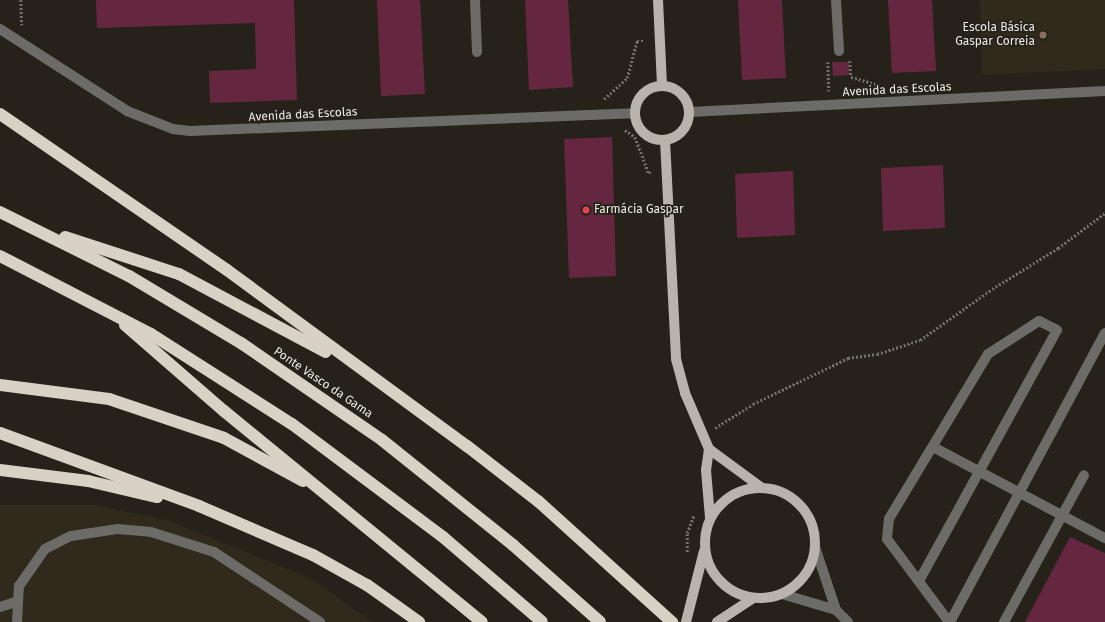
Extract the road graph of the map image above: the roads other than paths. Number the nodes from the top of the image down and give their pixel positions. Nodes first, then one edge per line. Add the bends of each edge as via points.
1 (475, 0) edge
2 (658, 0) edge
3 (836, 0) edge
4 (0, 29) edge
5 (478, 52) dead end
6 (842, 54) road end
7 (662, 85) junction
8 (1105, 91) edge
9 (690, 112) junction
10 (634, 113) junction
11 (0, 114) edge
12 (665, 140) junction
13 (0, 212) edge
14 (26, 224) junction
15 (0, 256) edge
16 (104, 307) junction
17 (1105, 333) edge
18 (358, 369) junction
19 (0, 385) edge
20 (0, 433) edge
21 (933, 447) junction
22 (709, 450) junction
23 (0, 470) edge
24 (977, 471) junction
25 (1084, 475) dead end
26 (762, 488) junction
27 (1019, 494) junction
28 (330, 495) junction
29 (199, 506) junction
30 (1061, 516) junction
31 (710, 518) junction
32 (1105, 538) edge
33 (815, 547) junction
34 (704, 552) junction
35 (919, 581) junction
36 (782, 594) junction
37 (752, 598) junction
38 (18, 601) junction
39 (0, 607) edge
40 (836, 610) junction
41 (17, 622) edge
42 (320, 622) edge
43 (419, 622) edge
44 (482, 622) edge
45 (542, 622) edge
46 (600, 622) edge
47 (672, 622) edge
48 (686, 622) edge
49 (717, 622) edge
50 (848, 622) edge
51 (950, 622) edge
52 (1004, 622) edge

1 - 5 street
2 - 7 main road
3 - 6 street
4 - 10 street, Avenida das Escolas via 127,110 173,129 190,131
7 - 9 main road via 684,96
7 - 10 main road via 643,93
8 - 9 street, Avenida das Escolas via 831,107
9 - 12 main road via 683,131
10 - 12 main road via 636,122 647,136
11 - 18 highway via 228,270
12 - 22 main road via 676,359 685,393
13 - 14 highway, Ponte Vasco da Gama
14 - 18 highway via 179,274
14 - 46 highway, Ponte Vasco da Gama via 169,299 241,343 382,440 513,545
15 - 16 highway
16 - 28 highway via 224,411
16 - 45 highway via 216,374 378,485
17 - 27 street
18 - 47 highway via 532,497
19 - 28 highway via 109,400 224,438
20 - 29 highway
21 - 24 street
21 - 24 street via 960,394 988,354 1039,321 1056,330
21 - 35 street via 889,519 887,539
22 - 26 main road
22 - 31 main road via 706,470
23 - 29 highway via 88,481
24 - 27 street
24 - 35 street
25 - 30 street
26 - 31 main road via 732,495
26 - 33 main road via 776,490 801,506 812,525
27 - 30 street
27 - 51 street
28 - 44 highway
29 - 43 highway via 313,555 367,586
30 - 32 street
30 - 52 street
31 - 34 main road
33 - 36 main road via 811,566 799,583
33 - 40 street
34 - 37 main road via 710,568 721,583
34 - 48 main road
35 - 51 street
36 - 37 main road
36 - 40 street
37 - 49 main road
38 - 39 street
38 - 41 street
38 - 42 street via 19,586 45,549 71,536 118,529 151,532 214,552
40 - 50 street

